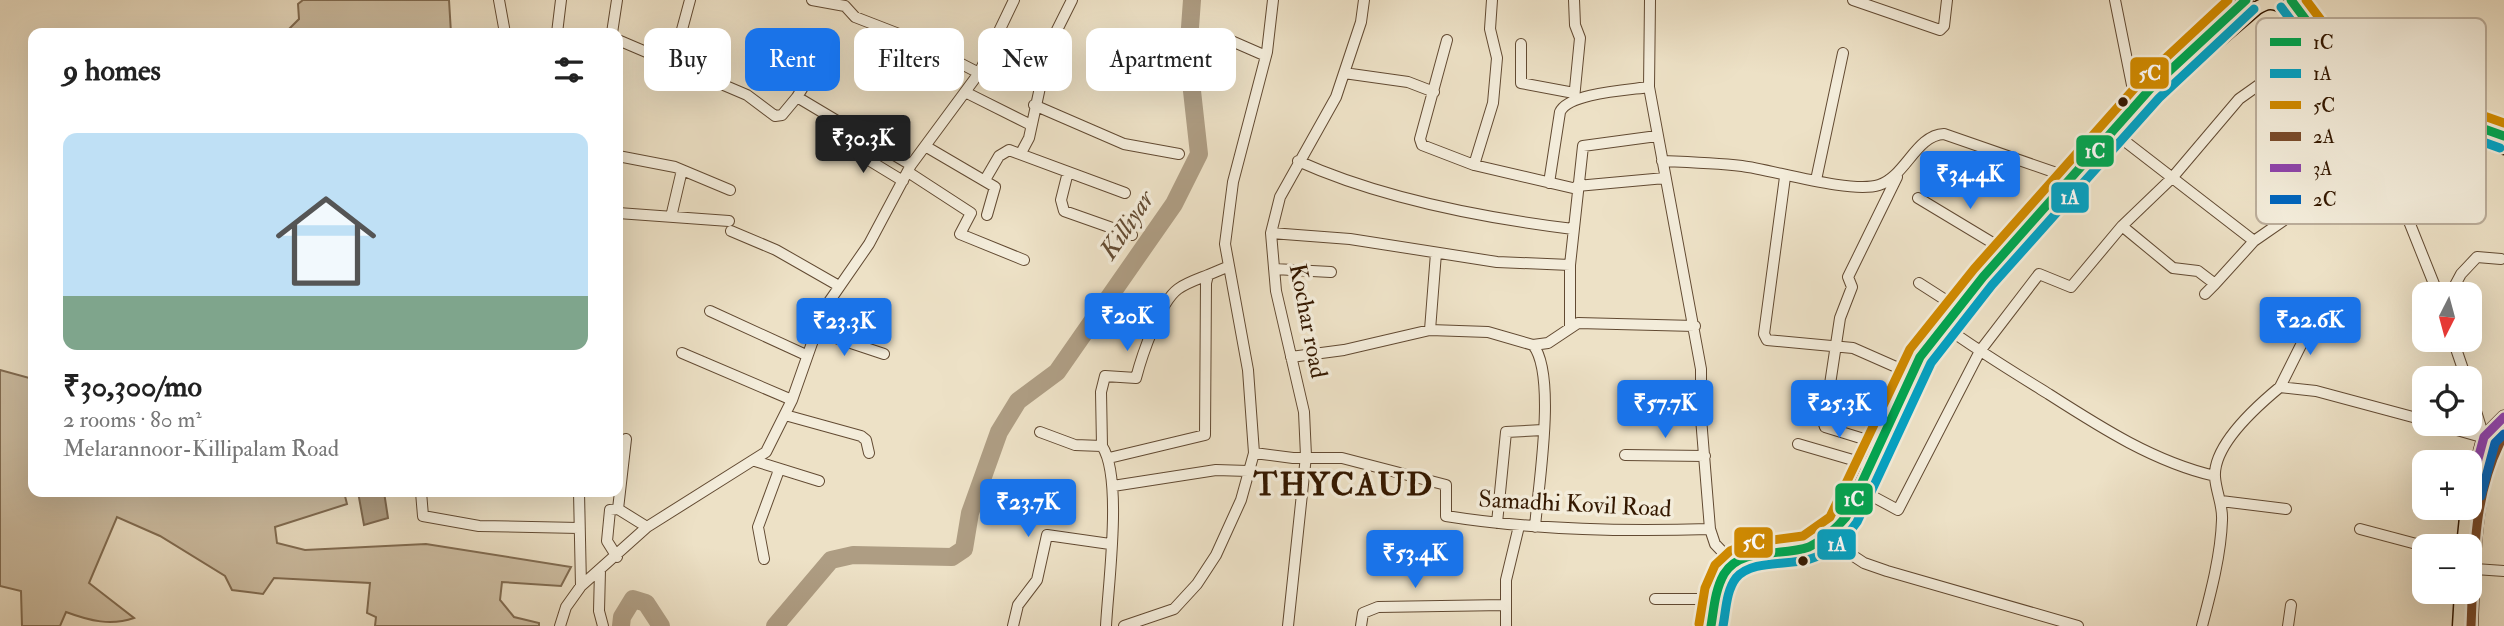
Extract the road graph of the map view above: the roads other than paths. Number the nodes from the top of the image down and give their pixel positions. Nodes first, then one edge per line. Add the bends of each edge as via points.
1 (499, 0) edge
2 (561, 0) edge
3 (617, 0) edge
4 (690, 0) edge
5 (1014, 0) edge
6 (1072, 0) edge
7 (1273, 0) edge
8 (1364, 0) edge
9 (1492, 0) edge
10 (1566, 0) edge
11 (1574, 0) edge
12 (1650, 0) edge
13 (1853, 0) edge
14 (1947, 0) edge
15 (2115, 0) edge
16 (2246, 0) edge
17 (2291, 0) edge
18 (817, 1) edge
19 (2291, 18) edge
20 (2304, 18) edge
21 (504, 28) edge
22 (558, 28) edge
23 (613, 28) edge
24 (682, 28) edge
25 (1001, 28) edge
26 (1447, 40) dead end
27 (623, 42) edge
28 (1236, 43) edge
29 (1521, 44) dead end
30 (644, 51) edge
31 (1843, 53) dead end
32 (1266, 56) junction
33 (978, 72) edge
34 (1344, 73) junction
35 (978, 75) edge
36 (1649, 87) junction
37 (2256, 87) edge
38 (731, 88) edge
39 (2150, 89) junction
40 (801, 91) edge
41 (1434, 92) junction
42 (967, 93) junction
43 (1574, 96) junction
44 (797, 97) junction
45 (1034, 105) junction
46 (2136, 105) junction
47 (1031, 125) junction
48 (2486, 130) edge
49 (2113, 132) junction
50 (1657, 136) junction
51 (2504, 136) edge
52 (839, 142) dead end
53 (2486, 142) edge
54 (925, 146) junction
55 (2504, 148) edge
56 (1021, 153) junction
57 (1179, 154) dead end
58 (623, 157) edge
59 (1298, 161) junction
60 (1662, 161) junction
61 (1474, 165) junction
62 (682, 170) junction
63 (1068, 172) junction
64 (907, 173) junction
65 (1785, 177) junction
66 (1897, 177) junction
67 (1665, 178) junction
68 (2071, 178) junction
69 (2172, 178) junction
70 (985, 180) junction
71 (1816, 180) junction
72 (1549, 183) junction
73 (1577, 187) junction
74 (730, 190) dead end
75 (1125, 193) dead end
76 (1918, 198) dead end
77 (623, 213) edge
78 (987, 215) dead end
79 (671, 216) junction
80 (2278, 224) edge
81 (2408, 224) edge
82 (2122, 226) junction
83 (1573, 229) junction
84 (1272, 233) junction
85 (1132, 235) dead end
86 (2254, 241) junction
87 (2006, 251) junction
88 (1436, 253) junction
89 (2501, 259) dead end
90 (1024, 260) dead end
91 (1570, 265) junction
92 (1227, 267) junction
93 (1275, 269) junction
94 (1331, 272) dead end
95 (1208, 275) junction
96 (2432, 282) edge
97 (2456, 282) edge
98 (1919, 283) dead end
99 (2215, 284) junction
100 (839, 286) junction
101 (2205, 294) dead end
102 (2284, 303) dead end
103 (1958, 308) junction
104 (710, 312) dead end
105 (2317, 313) dead end
106 (1570, 326) junction
107 (1695, 326) junction
108 (1944, 326) junction
109 (1430, 330) junction
110 (815, 331) junction
111 (2305, 333) junction
112 (1533, 345) junction
113 (1835, 347) junction
114 (1980, 351) junction
115 (682, 353) dead end
116 (806, 355) junction
117 (884, 355) dead end
118 (1291, 357) junction
119 (1912, 374) junction
120 (2280, 387) junction
121 (792, 400) junction
122 (785, 415) junction
123 (2504, 416) edge
124 (2412, 417) edge
125 (1543, 430) junction
126 (2482, 431) edge
127 (1040, 432) dead end
128 (2480, 436) edge
129 (2484, 437) junction
130 (2502, 438) edge
131 (626, 439) dead end
132 (1798, 444) dead end
133 (1880, 444) junction
134 (1102, 446) junction
135 (2481, 450) edge
136 (869, 453) dead end
137 (1254, 453) junction
138 (1625, 455) dead end
139 (1705, 456) junction
140 (1306, 457) junction
141 (1109, 458) junction
142 (755, 461) junction
143 (623, 465) edge
144 (1870, 465) junction
145 (779, 470) junction
146 (1248, 471) junction
147 (2215, 476) junction
148 (819, 481) dead end
149 (1112, 486) junction
150 (1859, 489) junction
151 (421, 497) edge
152 (579, 497) edge
153 (619, 497) edge
154 (2221, 500) junction
155 (618, 509) junction
156 (2286, 509) dead end
157 (1497, 523) junction
158 (1519, 526) junction
159 (647, 527) junction
160 (1535, 527) junction
161 (579, 528) junction
162 (1710, 529) junction
163 (2360, 529) dead end
164 (2477, 534) edge
165 (1826, 538) junction
166 (2412, 543) edge
167 (1110, 544) junction
168 (617, 557) junction
169 (764, 559) dead end
170 (1733, 563) junction
171 (2482, 569) edge
172 (600, 570) junction
173 (2504, 571) edge
174 (581, 586) junction
175 (1655, 599) dead end
176 (1713, 599) junction
177 (2464, 604) edge
178 (2472, 604) edge
179 (1506, 605) junction
180 (2291, 605) dead end
181 (2470, 625) edge
182 (560, 626) edge
183 (603, 626) edge
184 (1013, 626) edge
185 (1106, 626) edge
186 (1124, 626) edge
187 (1288, 626) edge
188 (1361, 626) edge
189 (1506, 626) edge
190 (1711, 626) edge
191 (2078, 626) edge
192 (2202, 626) edge
193 (2288, 626) edge

1 - 21 street
2 - 22 street
3 - 23 street
4 - 24 street
5 - 25 street
6 - 45 street via 1049,46
7 - 32 street
8 - 34 street, Kochar road
9 - 61 street via 1490,29 1497,58 1493,103
10 - 11 street
11 - 43 street via 1580,38
12 - 36 street
13 - 14 street via 1940,30
15 - 46 street
16 - 39 main road
17 - 20 main road
18 - 33 street via 845,6 855,17 917,41
19 - 39 main road via 2283,7 2267,2 2174,79
26 - 41 street
27 - 30 street
28 - 32 street
29 - 43 street via 1521,83
31 - 71 street
32 - 92 street via 1233,182 1225,244
34 - 41 street via 1408,82
34 - 59 street, Kochar road via 1318,132
35 - 42 street
36 - 43 street
36 - 50 street
37 - 69 street via 2239,99
38 - 44 street via 775,116 782,115
39 - 46 main road
40 - 44 street
41 - 61 street via 1422,145
42 - 47 street
42 - 54 street
43 - 72 street via 1560,112
44 - 64 street
45 - 47 street
45 - 57 street via 1124,144
46 - 49 main road
47 - 56 street
48 - 51 main road
49 - 68 main road
49 - 69 street
50 - 60 street
50 - 73 street via 1583,146
52 - 64 street
53 - 55 main road
54 - 64 street
54 - 70 street
56 - 63 street
56 - 70 street via 1004,152
58 - 62 street
59 - 83 street via 1340,180 1498,219
59 - 84 street, Kochar road via 1280,197
60 - 65 street via 1745,166
60 - 67 street
61 - 72 street
62 - 74 street
62 - 79 street
63 - 75 street
63 - 85 street via 1061,200 1064,211
64 - 90 street via 971,213 960,234
64 - 100 street via 869,244
65 - 71 street
65 - 113 street via 1764,334 1767,340
66 - 68 street via 1930,137 1944,134
66 - 71 street via 1877,186
66 - 113 street via 1848,277 1852,287
67 - 73 street
67 - 107 street
68 - 87 main road
69 - 82 street
69 - 86 street
70 - 78 street via 995,190
72 - 73 street
73 - 83 street
76 - 87 street
77 - 79 street
79 - 100 street via 730,226
80 - 86 street
81 - 96 street
82 - 99 street via 2173,268 2198,271
82 - 114 street via 2071,287 2039,274
83 - 91 street
84 - 88 street
84 - 93 street, Kochar road
86 - 99 street
87 - 103 main road
88 - 91 street via 1531,266
88 - 109 street
89 - 97 street via 2477,257
91 - 106 street
92 - 95 street
92 - 137 street via 1248,370
93 - 94 street
93 - 118 street, Kochar road
95 - 134 street via 1170,296 1136,377 1105,376
95 - 141 street via 1205,435
98 - 103 street
99 - 101 street
100 - 110 street
102 - 111 street via 2289,305 2283,321
103 - 108 main road
104 - 116 street
105 - 111 street
106 - 107 street
106 - 112 street via 1548,343
107 - 139 street
108 - 114 street
108 - 119 main road
109 - 112 street via 1488,332
109 - 118 street
110 - 116 street
110 - 117 street
111 - 120 street
112 - 125 street via 1542,364
113 - 119 street via 1853,348
113 - 133 street via 1825,427
114 - 147 street via 2143,449 2181,468
114 - 150 street via 1898,510
115 - 121 street
116 - 121 street
118 - 140 street, Kochar road via 1304,412
119 - 133 main road
120 - 124 street via 2316,391
120 - 147 street via 2251,412 2229,440
121 - 122 street
122 - 136 street via 861,436
122 - 142 street via 766,452
123 - 129 main road
125 - 157 street via 1514,430 1504,436
125 - 160 street
126 - 129 street
127 - 134 street via 1076,445
128 - 129 street
129 - 130 street
129 - 135 main road
130 - 164 main road via 2485,477
131 - 143 street
132 - 144 street
133 - 144 main road
134 - 141 street
137 - 140 street
137 - 146 street
138 - 139 street
139 - 162 street
140 - 157 street, Samadhi Kovil Road via 1342,458 1446,485 1446,516
140 - 187 street, Kochar road
141 - 149 street
142 - 145 street
142 - 159 street
144 - 150 main road
145 - 148 street
145 - 169 street via 758,527
146 - 149 street via 1216,470
146 - 186 street via 1241,500 1197,584 1174,609
147 - 154 street
149 - 167 street
150 - 165 main road via 1846,517
151 - 161 street via 423,516 479,526
152 - 161 street
153 - 155 street
154 - 156 street
154 - 192 street via 2220,542
155 - 159 street
155 - 168 street via 610,510 607,541
157 - 158 street, Samadhi Kovil Road
158 - 160 street, Samadhi Kovil Road
158 - 179 street via 1506,580
159 - 168 street
160 - 162 street, Samadhi Kovil Road
161 - 174 street
162 - 170 street via 1715,544
163 - 166 street
165 - 170 main road
165 - 191 street via 1864,563
167 - 184 street via 1046,534 1037,580 1018,606
167 - 185 street
168 - 172 street
170 - 176 main road
171 - 173 street
172 - 174 street
172 - 183 street via 598,611
174 - 182 street via 566,607
175 - 176 street
176 - 190 main road
177 - 181 main road
178 - 181 main road
179 - 188 street via 1378,607 1363,613
179 - 189 street
180 - 193 street

